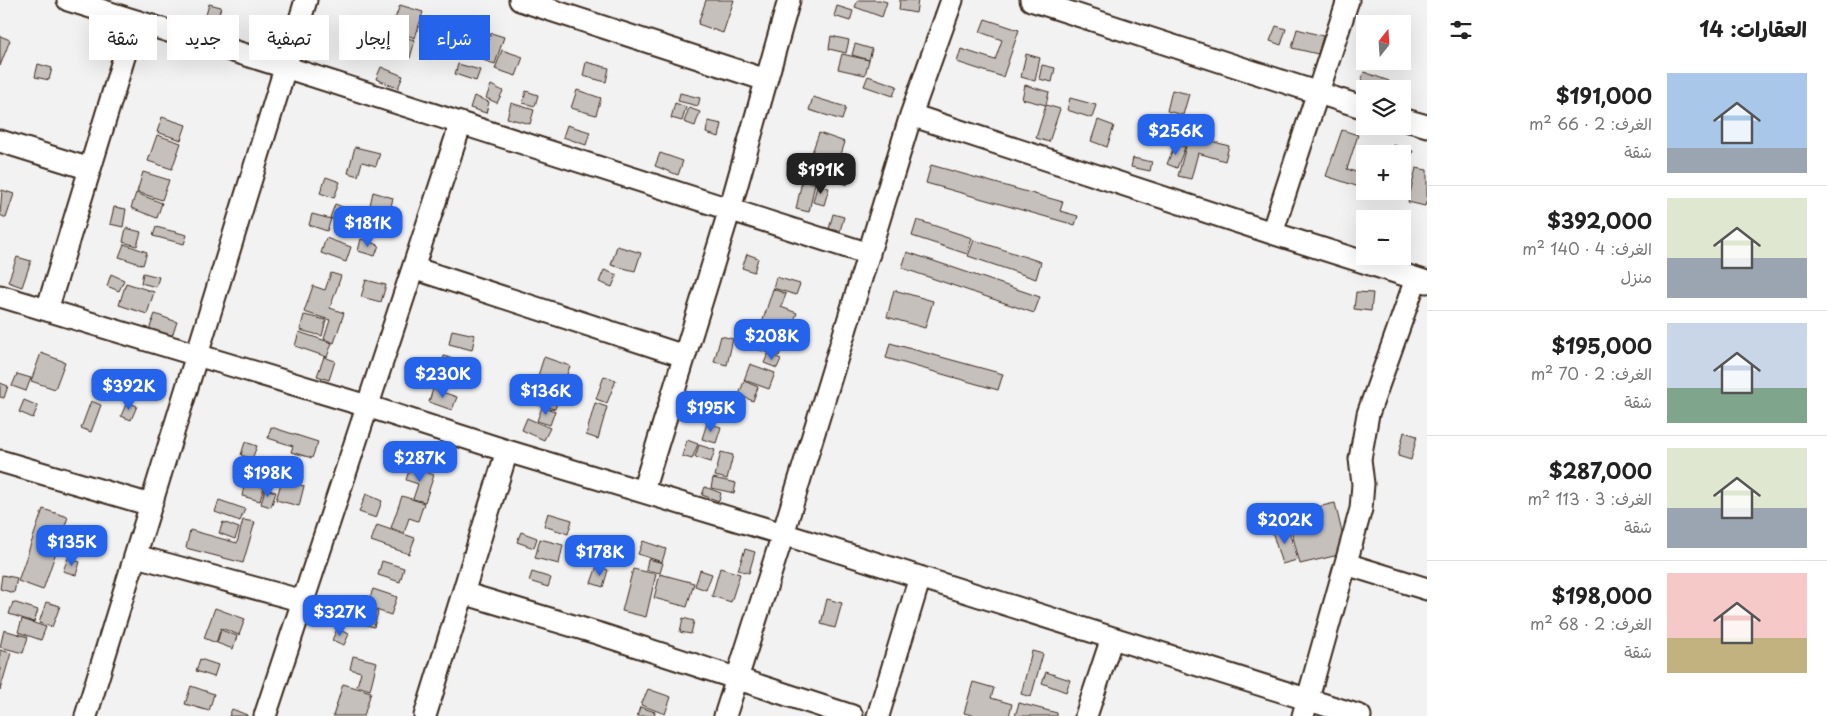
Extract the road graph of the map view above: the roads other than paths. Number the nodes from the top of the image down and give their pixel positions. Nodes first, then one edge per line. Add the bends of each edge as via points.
1 (68, 0) edge
2 (306, 0) edge
3 (520, 0) edge
4 (789, 0) edge
5 (952, 0) edge
6 (1031, 0) edge
7 (1348, 0) edge
8 (118, 15) edge
9 (157, 27) edge
10 (123, 60) edge
11 (285, 67) junction
12 (766, 80) junction
13 (1317, 94) junction
14 (1356, 105) edge
15 (911, 114) junction
16 (1411, 122) edge
17 (460, 123) junction
18 (1427, 126) edge
19 (0, 140) edge
20 (90, 169) junction
21 (730, 209) junction
22 (1272, 233) junction
23 (869, 254) junction
24 (413, 268) junction
25 (1422, 280) edge
26 (0, 296) edge
27 (47, 310) junction
28 (197, 355) junction
29 (684, 356) junction
30 (367, 406) junction
31 (507, 451) junction
32 (0, 461) edge
33 (643, 491) junction
34 (151, 505) junction
35 (783, 534) junction
36 (136, 556) junction
37 (1346, 564) junction
38 (920, 577) junction
39 (1427, 588) edge
40 (463, 593) junction
41 (303, 601) junction
42 (1112, 638) junction
43 (737, 677) junction
44 (1306, 708) edge
45 (86, 716) edge
46 (265, 716) edge
47 (425, 716) edge
48 (725, 716) edge
49 (852, 716) edge
50 (878, 716) edge
51 (1086, 716) edge
52 (1360, 716) edge

1 - 8 street
2 - 11 street
3 - 12 street
4 - 12 street
5 - 15 street
6 - 13 street
7 - 13 street
9 - 11 street
10 - 20 street
11 - 17 street
11 - 28 street
12 - 21 street
13 - 14 street
13 - 22 street
15 - 22 street
15 - 23 street
16 - 18 street
17 - 21 street
17 - 24 street
19 - 20 street
20 - 27 street
21 - 23 street
21 - 29 street
22 - 25 street
23 - 35 street
24 - 29 street
24 - 30 street
25 - 37 street via 1368,414 1360,459 1361,509
26 - 27 street
27 - 28 street
28 - 30 street
28 - 34 street
29 - 33 street
30 - 31 street
30 - 41 street
31 - 33 street
31 - 40 street
32 - 34 street
33 - 35 street
34 - 36 street
35 - 38 street
35 - 43 street
36 - 41 street
36 - 45 street
37 - 39 street
37 - 44 street
38 - 42 street
38 - 50 street
40 - 43 street
40 - 47 street
41 - 46 street
42 - 44 street
42 - 51 street
43 - 48 street
43 - 49 street
44 - 52 street

